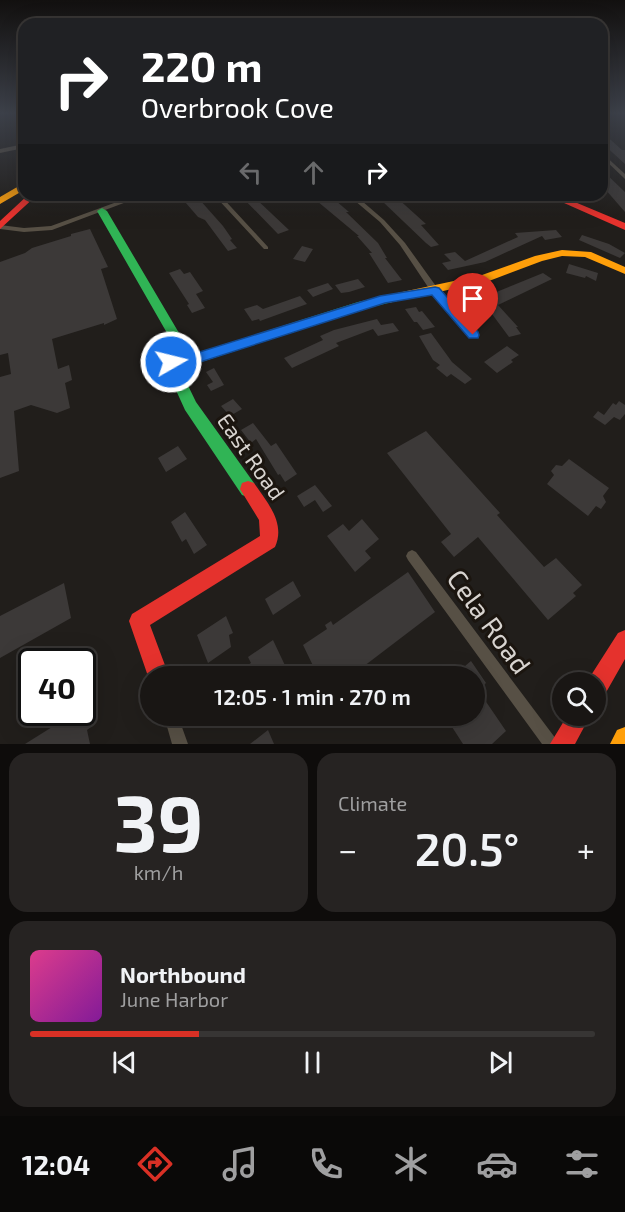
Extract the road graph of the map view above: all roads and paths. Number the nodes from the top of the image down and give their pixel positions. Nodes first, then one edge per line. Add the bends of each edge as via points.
1 (16, 148) edge
2 (0, 151) edge
3 (608, 161) edge
4 (625, 177) edge
5 (18, 190) edge
6 (0, 201) edge
7 (27, 201) edge
8 (127, 201) edge
9 (223, 201) edge
10 (358, 201) edge
11 (564, 201) edge
12 (102, 211) junction
13 (0, 227) edge
14 (625, 227) edge
15 (266, 248) dead end
16 (625, 271) edge
17 (435, 291) junction
18 (473, 335) dead end
19 (172, 366) junction
20 (412, 556) dead end
21 (625, 640) edge
22 (155, 666) edge
23 (606, 672) edge
24 (174, 726) edge
25 (573, 726) edge
26 (625, 738) edge
27 (180, 744) edge
28 (551, 744) edge
29 (562, 744) edge
30 (622, 744) edge

1 - 2 street
3 - 4 street
5 - 6 street
7 - 13 street
8 - 12 street
9 - 15 street
10 - 17 street via 403,244
11 - 14 street
12 - 13 street via 52,228
12 - 19 street, East Road via 173,333
16 - 17 street via 596,257 573,252 550,254
17 - 18 street
17 - 19 street via 358,306
19 - 22 street, East Road via 190,406 268,518 269,541 139,621
20 - 28 street, Cela Road
21 - 23 street
24 - 27 street
25 - 29 street
26 - 30 street

